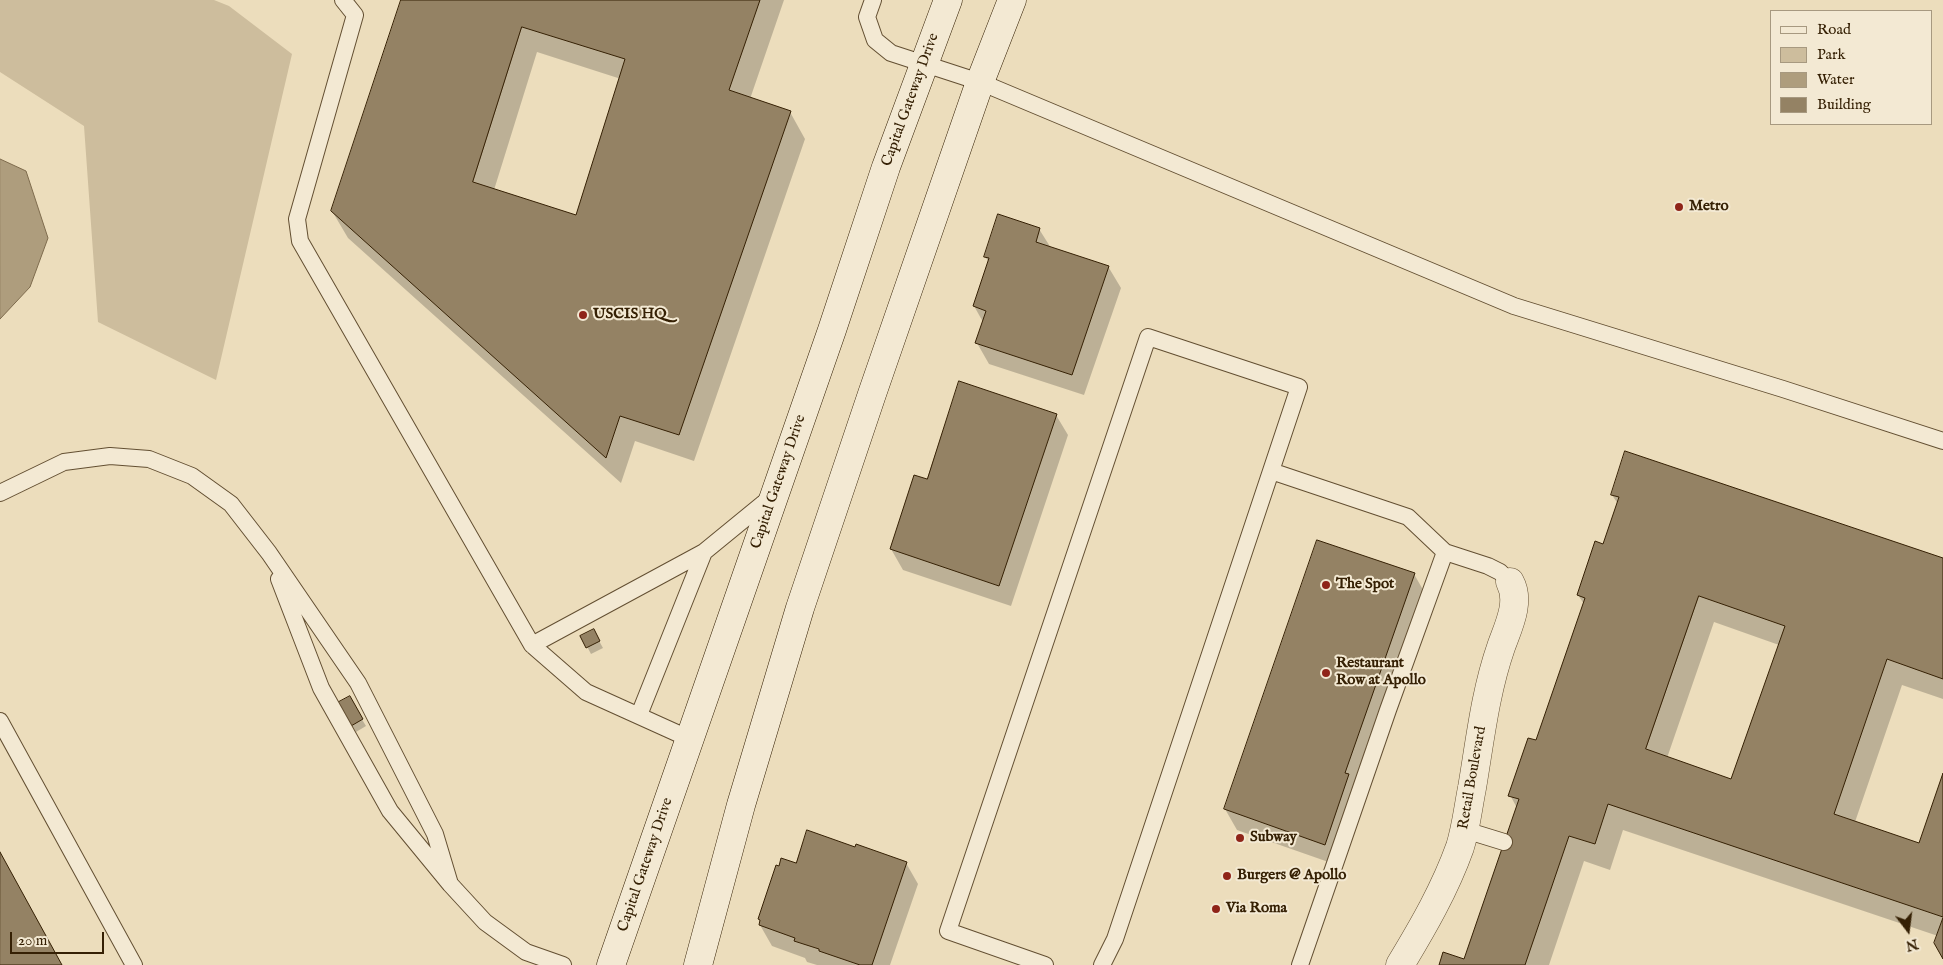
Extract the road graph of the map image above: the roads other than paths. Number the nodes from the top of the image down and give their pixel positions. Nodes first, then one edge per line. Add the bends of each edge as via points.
1 (343, 0) edge
2 (873, 0) edge
3 (948, 0) edge
4 (1012, 0) edge
5 (926, 64) junction
6 (980, 82) junction
7 (1943, 441) edge
8 (1270, 471) junction
9 (0, 493) edge
10 (774, 495) junction
11 (704, 552) junction
12 (1445, 552) junction
13 (269, 553) junction
14 (1510, 582) joint
15 (532, 645) junction
16 (638, 715) junction
17 (0, 721) edge
18 (690, 739) junction
19 (1465, 830) junction
20 (1504, 842) dead end
21 (450, 884) junction
22 (134, 965) edge
23 (563, 965) edge
24 (612, 965) edge
25 (698, 965) edge
26 (1045, 965) edge
27 (1102, 965) edge
28 (1300, 965) edge
29 (1400, 965) edge

1 - 15 lane via 355,15 296,219 300,241
2 - 5 lane via 867,17 875,40 891,53
3 - 5 street, Capital Gateway Drive
4 - 6 street
5 - 6 lane
5 - 10 street, Capital Gateway Drive via 886,167
6 - 7 lane via 1514,306
6 - 25 street via 800,608 741,804
8 - 12 lane via 1408,517
8 - 26 lane via 1299,387 1148,337 948,931
8 - 27 lane via 1115,939
9 - 13 lane via 64,462 110,456 149,459 192,476 231,504
10 - 11 lane
10 - 18 street, Capital Gateway Drive
11 - 15 lane
11 - 16 lane
12 - 14 lane via 1488,566
12 - 28 lane
13 - 21 lane via 358,683 435,834
13 - 21 lane via 321,688 390,811
14 - 19 street, Retail Boulevard via 1514,589 1512,612 1485,706
15 - 16 lane via 586,692
16 - 18 lane
17 - 22 lane
18 - 24 street, Capital Gateway Drive
19 - 20 lane
19 - 29 street, Retail Boulevard via 1444,886
21 - 23 lane via 485,922 526,952

